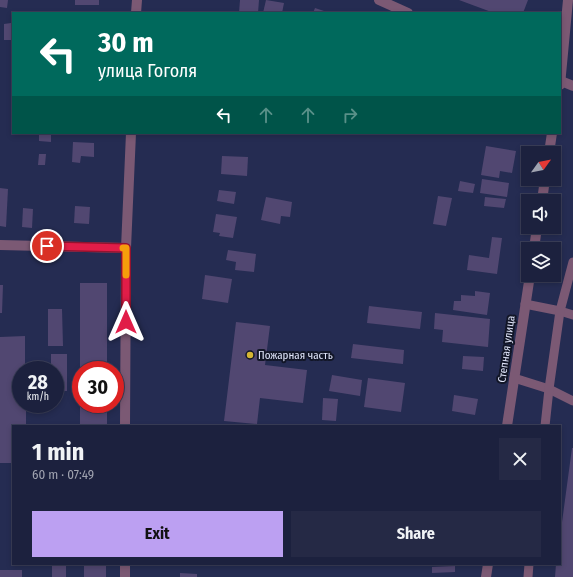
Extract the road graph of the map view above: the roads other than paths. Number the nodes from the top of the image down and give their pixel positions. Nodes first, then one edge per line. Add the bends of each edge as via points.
1 (137, 0) edge
2 (379, 0) edge
3 (568, 0) edge
4 (136, 12) edge
5 (406, 12) edge
6 (561, 72) edge
7 (561, 82) edge
8 (573, 86) edge
9 (131, 134) edge
10 (552, 134) edge
11 (550, 146) edge
12 (0, 245) edge
13 (126, 248) junction
14 (573, 262) edge
15 (529, 282) edge
16 (525, 304) junction
17 (560, 311) junction
18 (573, 315) edge
19 (514, 378) junction
20 (549, 389) junction
21 (573, 401) edge
22 (125, 425) edge
23 (507, 425) edge
24 (545, 425) edge
25 (125, 565) edge
26 (488, 565) edge
27 (530, 565) edge
28 (125, 577) edge
29 (486, 577) edge
30 (528, 577) edge

1 - 4 street
2 - 5 street
3 - 6 street
7 - 8 street
9 - 13 street
10 - 11 street
12 - 13 street
13 - 22 street
14 - 17 lane
15 - 16 street, Степная улица
16 - 17 lane
16 - 19 street, Степная улица
17 - 18 lane
17 - 20 lane
19 - 20 lane
19 - 23 street, Степная улица
20 - 21 lane
20 - 24 lane
25 - 28 street
26 - 29 street
27 - 30 lane

